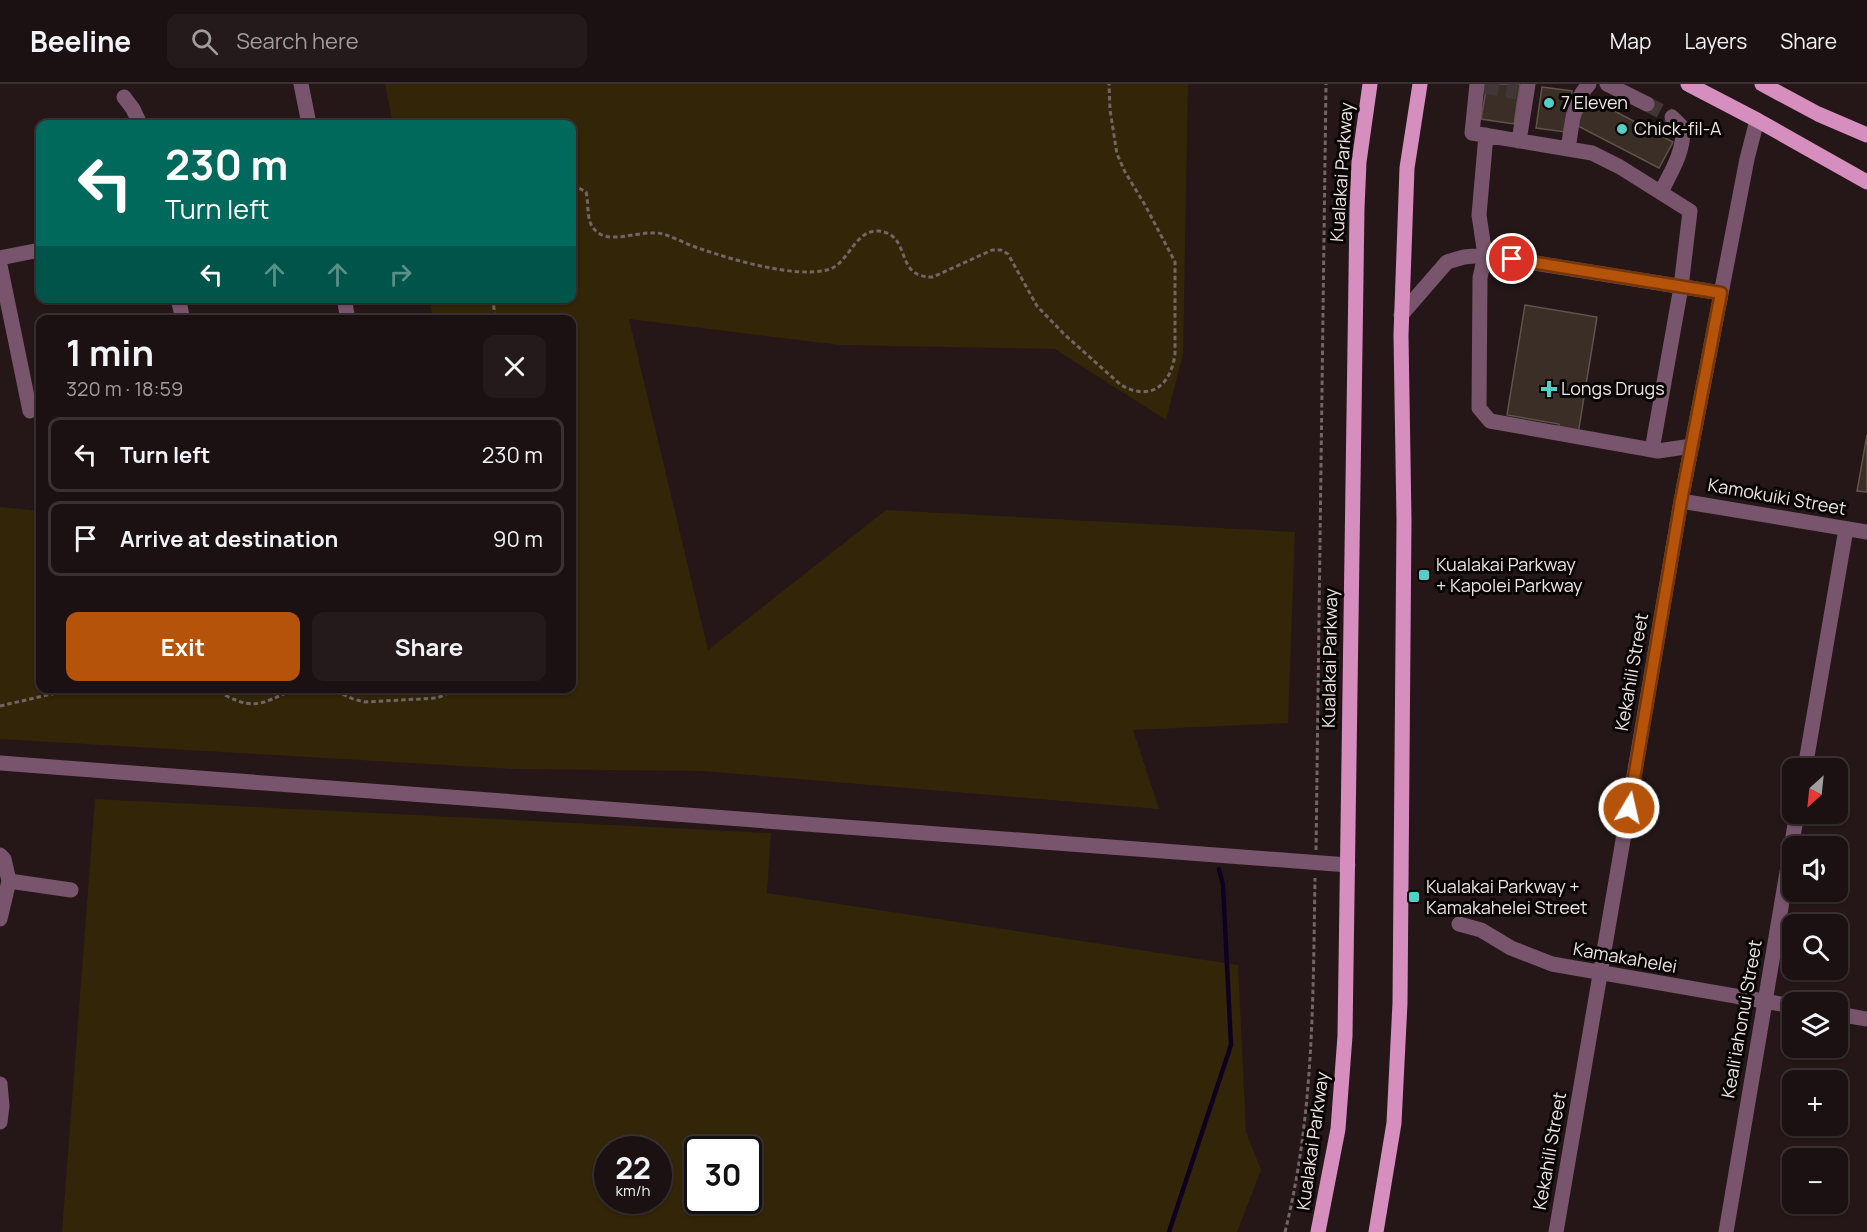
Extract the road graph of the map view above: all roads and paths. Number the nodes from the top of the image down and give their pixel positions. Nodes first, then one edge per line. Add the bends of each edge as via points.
1 (301, 84) edge
2 (1109, 84) edge
3 (1326, 84) edge
4 (1370, 84) edge
5 (1420, 84) edge
6 (1589, 84) edge
7 (1607, 84) edge
8 (1688, 84) edge
9 (1762, 84) edge
10 (1479, 85) edge
11 (1524, 90) edge
12 (124, 97) dead end
13 (1647, 104) tunnel mouth
14 (1672, 117) tunnel mouth
15 (138, 120) edge
16 (308, 120) edge
17 (1757, 120) junction
18 (1486, 135) junction
19 (1867, 135) edge
20 (1519, 141) junction
21 (1568, 149) junction
22 (1867, 182) edge
23 (576, 188) edge
24 (1660, 192) junction
25 (36, 251) edge
26 (1485, 255) junction
27 (0, 258) edge
28 (0, 265) edge
29 (1681, 287) junction
30 (1721, 293) junction
31 (1401, 315) junction
32 (30, 411) dead end
33 (1692, 446) junction
34 (1652, 450) junction
35 (1681, 501) junction
36 (1846, 529) junction
37 (1867, 532) edge
38 (56, 693) edge
39 (222, 693) edge
40 (286, 693) edge
41 (340, 693) edge
42 (448, 693) edge
43 (0, 706) edge
44 (1807, 758) edge
45 (0, 763) edge
46 (1795, 824) edge
47 (0, 855) edge
48 (1316, 863) junction
49 (1348, 865) junction
50 (5, 889) edge
51 (71, 890) dead end
52 (0, 918) edge
53 (1459, 924) dead end
54 (1600, 974) junction
55 (1765, 1002) junction
56 (1782, 1005) edge
57 (1848, 1016) edge
58 (1867, 1019) edge
59 (0, 1084) edge
60 (0, 1122) edge
61 (1285, 1232) edge
62 (1318, 1232) edge
63 (1376, 1232) edge
64 (1556, 1232) edge
65 (1726, 1232) edge

1 - 16 street
2 - 23 path via 1117,154 1175,262 1173,368 1163,383 1147,393 1121,385 1064,334 1037,306 1008,254 1001,250 924,277 911,271 898,241 873,231 864,234 834,268 812,272 771,267 700,249 663,234 603,235 588,220 586,192
3 - 48 path
4 - 49 main road, Kualakai Parkway via 1357,208
5 - 31 main road via 1407,168
6 - 21 street via 1574,110
7 - 13 street
8 - 17 main road
9 - 19 main road
10 - 18 street via 1472,133
11 - 20 street
12 - 15 street
14 - 24 street via 1683,128 1684,140
17 - 22 main road
17 - 30 street, Kekahili Street
18 - 20 street
18 - 26 street via 1479,214
20 - 21 street
21 - 24 street via 1592,153
24 - 29 street via 1690,211
25 - 27 street
26 - 29 street
26 - 31 street via 1447,262
26 - 34 street via 1480,278 1479,408 1490,421
28 - 32 street
29 - 30 street
29 - 34 street
30 - 33 street, Kekahili Street
31 - 63 main road via 1404,520 1400,1003 1394,1123
33 - 34 street
33 - 35 street, Kekahili Street
35 - 36 street, Kamokuiki Street
35 - 54 street, Kekahili Street
36 - 37 street, Kamokuiki Street
36 - 44 street
38 - 43 path
39 - 40 path via 260,705
41 - 42 path via 365,702 437,698
45 - 48 street
46 - 55 street, Keali'iahonui Street
47 - 50 street via 4,859
48 - 49 street
48 - 61 path via 1309,1083 1303,1141
49 - 62 main road, Kualakai Parkway via 1342,1092
50 - 51 street
50 - 52 street
53 - 54 street, Kamakahelei via 1481,930 1531,957
54 - 55 street, Kamakahelei
54 - 64 street, Kekahili Street
55 - 56 street, Kamakahelei
55 - 65 street, Keali'iahonui Street
57 - 58 street
59 - 60 street

